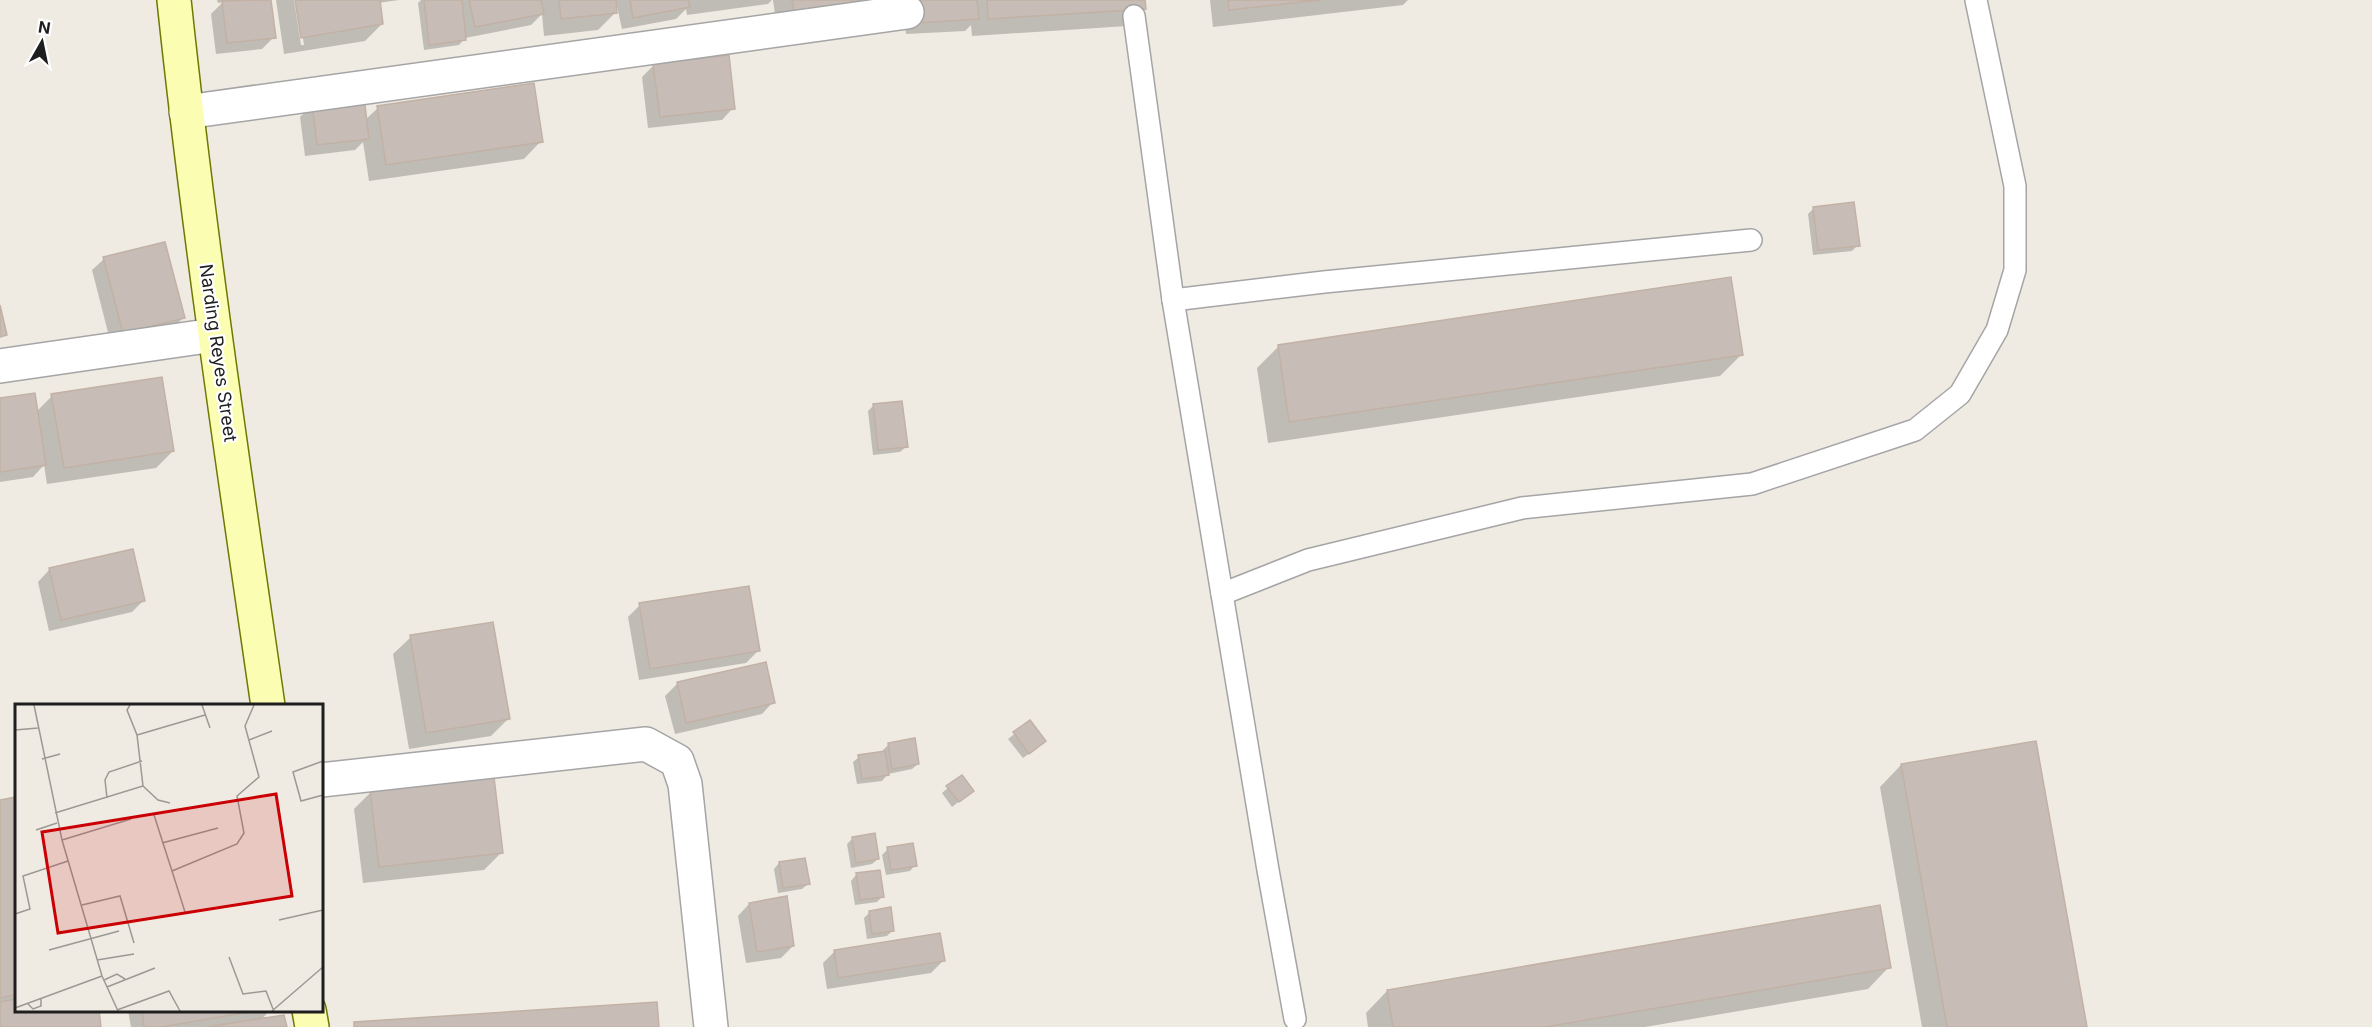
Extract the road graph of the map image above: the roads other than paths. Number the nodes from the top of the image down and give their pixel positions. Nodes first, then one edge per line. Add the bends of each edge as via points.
1 (174, 0) edge
2 (1976, 0) edge
3 (907, 12) dead end
4 (1134, 16) dead end
5 (186, 112) junction
6 (1751, 240) dead end
7 (1173, 300) junction
8 (214, 335) junction
9 (0, 366) edge
10 (1222, 594) junction
11 (268, 704) edge
12 (322, 780) edge
13 (309, 1012) edge
14 (1295, 1019) dead end
15 (312, 1027) edge
16 (711, 1027) edge

1 - 5 street, Narding Reyes Street
2 - 10 lane via 2015,186 2015,270 1997,330 1960,394 1915,430 1752,484 1522,508 1308,560
3 - 5 street
4 - 7 lane
5 - 8 street, Narding Reyes Street
6 - 7 lane
7 - 10 lane
8 - 9 street
8 - 11 street, Narding Reyes Street
10 - 14 lane
12 - 16 street via 646,744 678,761 685,784
13 - 15 street

